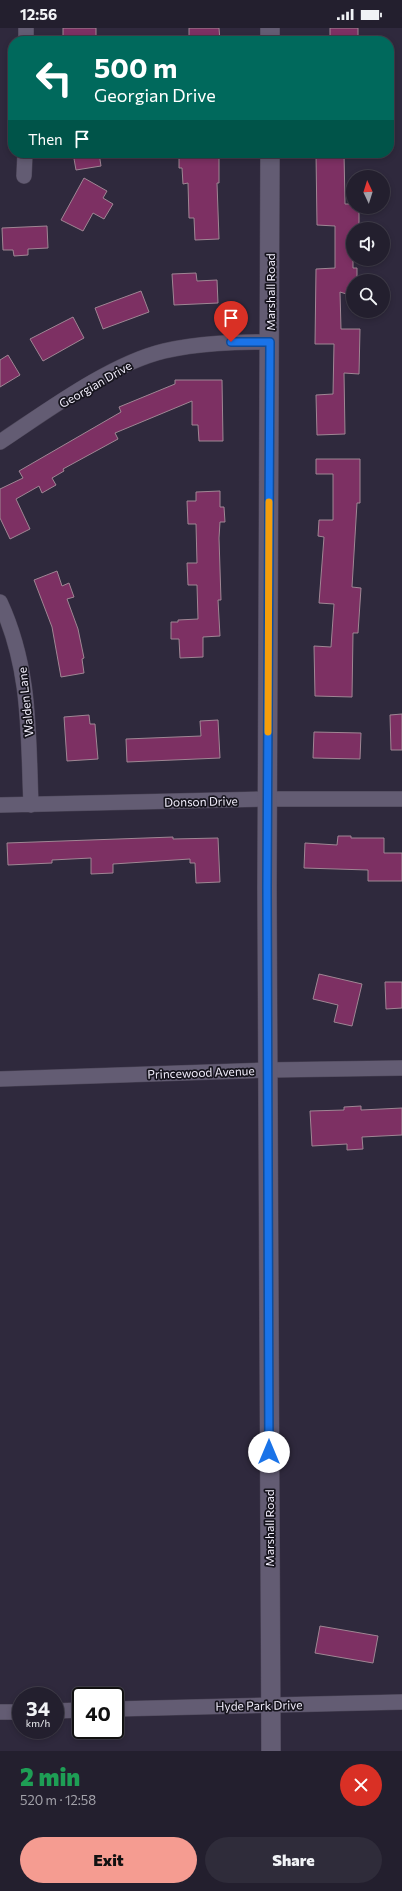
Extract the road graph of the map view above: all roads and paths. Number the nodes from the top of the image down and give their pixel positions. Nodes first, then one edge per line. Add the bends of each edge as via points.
1 (24, 158) edge
2 (270, 158) edge
3 (24, 176) dead end
4 (270, 342) junction
5 (0, 442) edge
6 (0, 602) edge
7 (268, 799) junction
8 (402, 799) edge
9 (0, 805) edge
10 (31, 805) junction
11 (402, 1068) edge
12 (268, 1070) junction
13 (0, 1079) edge
14 (402, 1702) edge
15 (270, 1705) junction
16 (124, 1709) edge
17 (0, 1712) edge
18 (12, 1712) edge
19 (270, 1751) edge

1 - 3 street
2 - 4 street, Marshall Road
4 - 5 street, Georgian Drive via 189,346 163,351 134,361 106,375
4 - 7 street, Marshall Road
6 - 10 street, Walden Lane via 18,648 24,680
7 - 8 street, Donson Drive
7 - 10 street, Donson Drive
7 - 12 street, Marshall Road
9 - 10 street, Donson Drive
11 - 12 street, Princewood Avenue
12 - 13 street, Princewood Avenue
12 - 15 street, Marshall Road
14 - 15 street, Hyde Park Drive
15 - 16 street, Hyde Park Drive
15 - 19 street, Marshall Road
17 - 18 street

